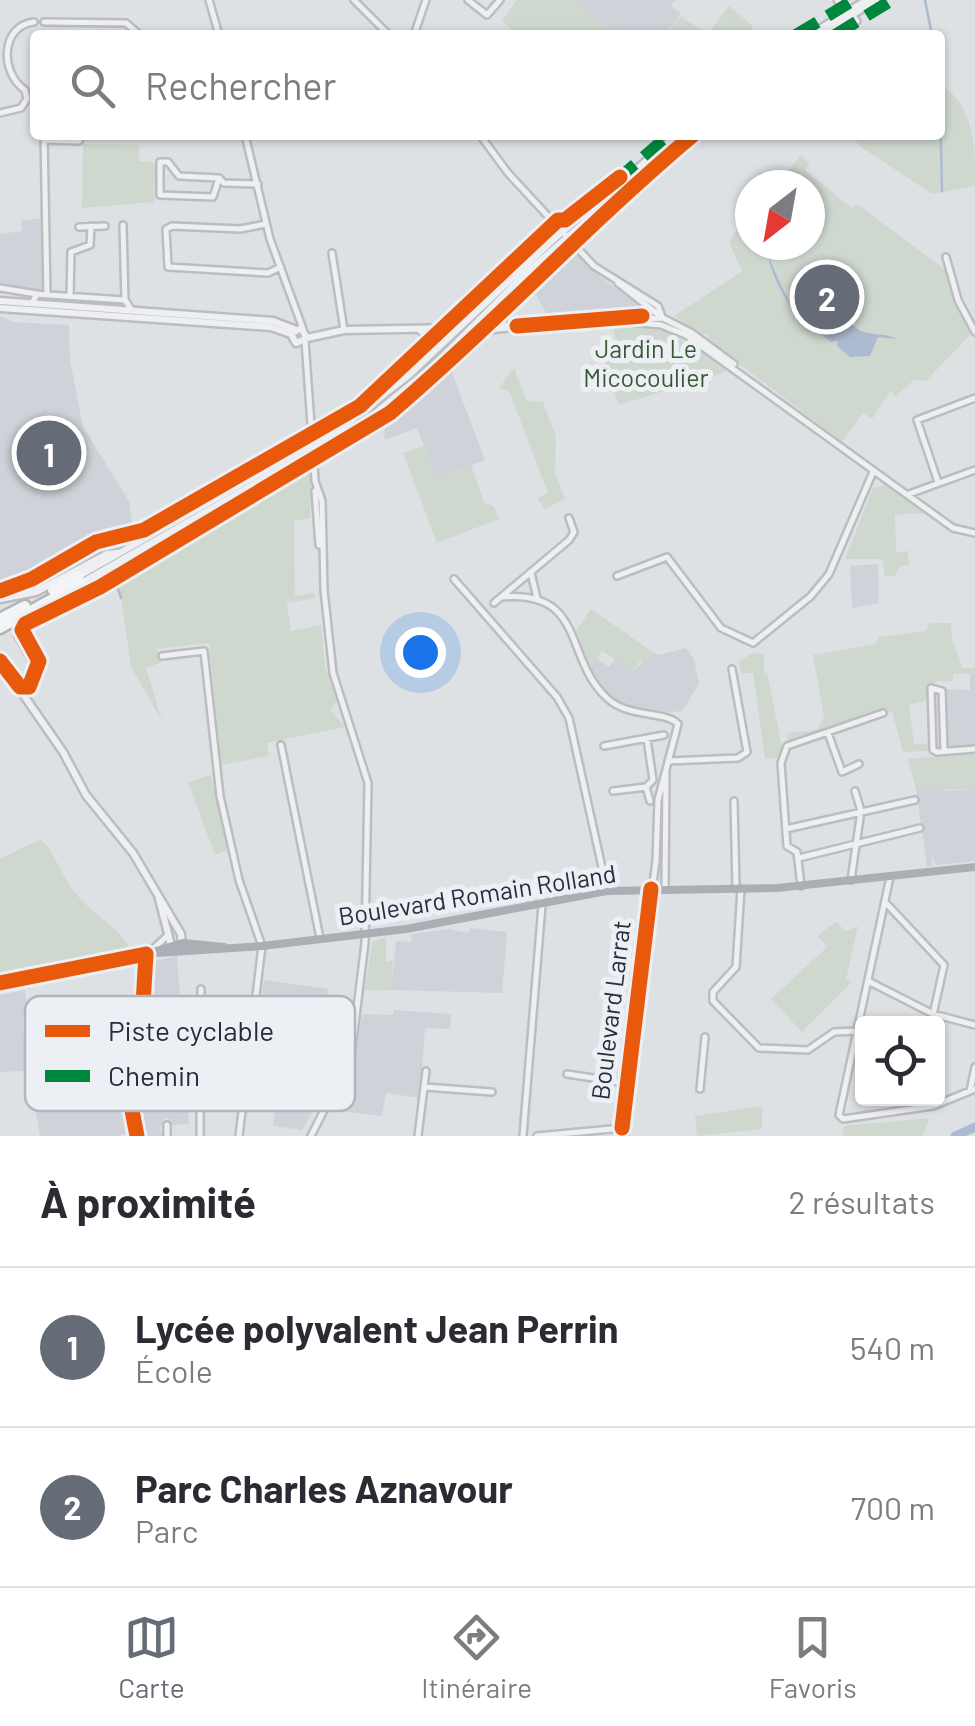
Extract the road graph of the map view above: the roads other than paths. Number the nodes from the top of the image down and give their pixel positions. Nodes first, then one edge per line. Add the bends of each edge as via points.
1 (210, 0) edge
2 (354, 0) edge
3 (426, 0) edge
4 (468, 0) edge
5 (500, 0) edge
6 (837, 0) edge
7 (867, 0) edge
8 (876, 0) edge
9 (852, 16) junction
10 (34, 22) dead end
11 (44, 22) dead end
12 (134, 30) edge
13 (218, 30) edge
14 (384, 30) edge
15 (416, 30) edge
16 (821, 30) edge
17 (828, 30) edge
18 (4, 36) edge
19 (0, 113) edge
20 (44, 140) edge
21 (246, 140) edge
22 (484, 140) edge
23 (671, 140) edge
24 (678, 140) edge
25 (219, 178) junction
26 (258, 184) junction
27 (123, 224) dead end
28 (266, 224) junction
29 (91, 226) junction
30 (105, 226) dead end
31 (79, 227) dead end
32 (566, 233) junction
33 (332, 253) dead end
34 (946, 257) dead end
35 (281, 267) junction
36 (0, 288) edge
37 (37, 294) junction
38 (47, 295) junction
39 (70, 296) junction
40 (124, 300) junction
41 (32, 302) junction
42 (0, 304) edge
43 (130, 310) junction
44 (179, 317) junction
45 (662, 322) junction
46 (344, 330) junction
47 (463, 330) junction
48 (975, 332) edge
49 (300, 334) junction
50 (975, 398) edge
51 (314, 446) junction
52 (975, 470) edge
53 (874, 472) junction
54 (938, 482) junction
55 (909, 494) junction
56 (569, 518) dead end
57 (975, 533) edge
58 (120, 553) junction
59 (113, 566) junction
60 (530, 573) junction
61 (616, 576) dead end
62 (80, 579) junction
63 (454, 580) dead end
64 (502, 597) junction
65 (537, 598) junction
66 (0, 599) edge
67 (488, 608) junction
68 (0, 619) edge
69 (0, 628) edge
70 (162, 656) dead end
71 (0, 661) edge
72 (732, 669) dead end
73 (20, 687) junction
74 (883, 713) dead end
75 (828, 732) junction
76 (664, 735) dead end
77 (647, 739) junction
78 (280, 745) dead end
79 (604, 746) dead end
80 (975, 749) edge
81 (944, 751) junction
82 (666, 764) junction
83 (859, 764) dead end
84 (646, 787) junction
85 (612, 791) dead end
86 (855, 791) dead end
87 (915, 800) dead end
88 (734, 801) dead end
89 (655, 803) junction
90 (862, 811) junction
91 (920, 828) dead end
92 (786, 829) junction
93 (856, 843) junction
94 (799, 858) junction
95 (975, 868) edge
96 (890, 876) junction
97 (851, 880) junction
98 (801, 886) junction
99 (738, 888) junction
100 (651, 889) junction
101 (665, 889) junction
102 (607, 891) junction
103 (885, 902) junction
104 (542, 906) junction
105 (169, 922) junction
106 (364, 934) junction
107 (320, 939) junction
108 (175, 945) junction
109 (262, 946) junction
110 (150, 952) junction
111 (868, 982) junction
112 (0, 985) edge
113 (201, 989) dead end
114 (146, 996) edge
115 (201, 996) edge
116 (256, 996) edge
117 (933, 1014) junction
118 (355, 1016) edge
119 (860, 1016) edge
120 (975, 1026) edge
121 (855, 1031) edge
122 (855, 1036) edge
123 (705, 1037) dead end
124 (975, 1067) edge
125 (426, 1071) dead end
126 (567, 1074) dead end
127 (626, 1083) junction
128 (424, 1087) junction
129 (700, 1090) dead end
130 (973, 1090) edge
131 (492, 1092) dead end
132 (918, 1108) joint
133 (132, 1111) edge
134 (200, 1111) edge
135 (242, 1111) edge
136 (324, 1111) edge
137 (167, 1126) dead end
138 (622, 1128) junction
139 (138, 1136) edge
140 (168, 1136) edge
141 (200, 1136) edge
142 (239, 1136) edge
143 (311, 1136) edge
144 (418, 1136) edge
145 (523, 1136) edge
146 (537, 1136) edge
147 (625, 1136) edge

1 - 13 street
2 - 14 street
3 - 15 street
4 - 5 street via 487,15
6 - 9 street
7 - 9 street
8 - 9 street
9 - 16 street
9 - 17 street
10 - 18 street
11 - 12 street via 126,23
18 - 19 street via 8,80 27,98 22,108
20 - 38 street
21 - 26 street
22 - 32 street
23 - 32 street
24 - 32 street
25 - 25 street via 212,197 160,196 160,162 179,176
25 - 26 street
26 - 28 street
27 - 40 street
28 - 35 street
28 - 35 street via 172,226 166,229 168,266 268,273
29 - 30 street
29 - 31 street
29 - 39 street via 90,245 71,252
32 - 45 street via 594,266 658,306
32 - 47 street
32 - 47 street
33 - 46 street
34 - 48 street
35 - 49 street via 301,316
36 - 37 street
37 - 38 street
37 - 41 street
38 - 39 street
39 - 40 street
40 - 43 street
41 - 42 street
41 - 43 street
42 - 44 street
43 - 44 street
44 - 49 street
45 - 47 street
45 - 53 street via 692,332
46 - 47 street
46 - 49 street
47 - 51 street
49 - 51 street
50 - 54 street via 917,420
51 - 58 street
51 - 59 street
51 - 106 street via 333,673 368,783
52 - 54 street
53 - 55 street
53 - 61 street via 829,574 753,643 721,628 667,557
54 - 55 street
55 - 57 street via 953,528
56 - 60 street via 569,540
58 - 62 street
58 - 66 street via 33,594
59 - 62 street
59 - 73 street via 101,580 20,624 17,632 35,665
60 - 64 street
60 - 65 street
62 - 68 highway
62 - 69 highway
63 - 67 street
64 - 65 street
64 - 67 street
65 - 82 street via 566,619 588,673 609,700 630,712 676,720
67 - 102 street via 569,718
70 - 109 street via 204,651 220,796 238,880
71 - 73 street
72 - 82 street via 748,745 744,757
73 - 105 street via 86,795 133,853
74 - 75 street
75 - 83 street via 842,772
75 - 92 street via 787,746 781,764
76 - 77 street
77 - 79 street
77 - 84 street via 653,780
78 - 107 street
80 - 81 street
81 - 81 street via 931,746 930,688 942,690
82 - 89 street
82 - 101 street
84 - 85 street
84 - 89 street
86 - 90 street
87 - 90 street
88 - 99 street
89 - 100 street, Boulevard Larrat
90 - 92 street
90 - 93 street
91 - 93 street
92 - 94 street via 787,846
93 - 94 street
93 - 97 street
94 - 98 street
95 - 96 main road, Boulevard Romain Rolland
96 - 97 main road, Boulevard Romain Rolland
96 - 103 street
97 - 98 main road, Boulevard Romain Rolland
98 - 99 main road, Boulevard Romain Rolland
99 - 101 main road, Boulevard Romain Rolland
99 - 121 street via 736,967 712,1001 754,1045 768,1049 808,1050 834,1032
100 - 101 main road, Boulevard Romain Rolland
100 - 102 main road, Boulevard Romain Rolland
100 - 127 street, Boulevard Larrat
102 - 104 main road, Boulevard Romain Rolland
103 - 111 street
103 - 117 street via 944,966
104 - 106 main road, Boulevard Romain Rolland
104 - 145 street
105 - 108 street
105 - 108 street
106 - 107 main road, Boulevard Romain Rolland
106 - 118 street
107 - 109 main road, Boulevard Romain Rolland
108 - 109 main road, Boulevard Romain Rolland
108 - 110 main road, Boulevard Romain Rolland
108 - 110 street
109 - 116 street
110 - 112 main road, Boulevard Romain Rolland
110 - 114 street
111 - 117 street
111 - 119 street
113 - 115 street
117 - 120 street
122 - 132 street via 839,1115
123 - 129 street
124 - 130 street
125 - 128 street
126 - 127 street
127 - 138 street, Boulevard Larrat
128 - 131 street
128 - 144 street
130 - 132 street
133 - 139 street
134 - 141 street
135 - 142 street
136 - 143 street
137 - 140 street
138 - 146 street
138 - 147 street, Boulevard Larrat

